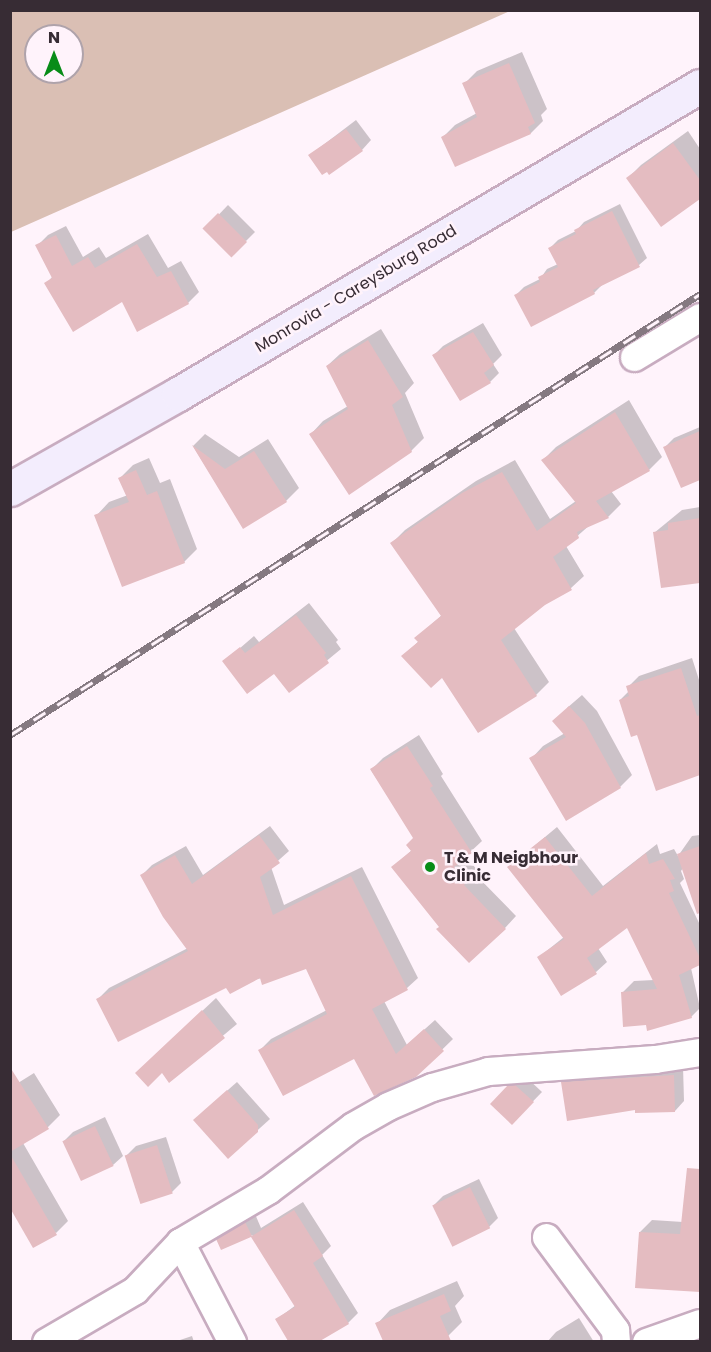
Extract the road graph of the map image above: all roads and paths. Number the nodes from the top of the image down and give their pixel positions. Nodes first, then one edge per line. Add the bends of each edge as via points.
1 (700, 86) edge
2 (700, 317) edge
3 (634, 357) dead end
4 (10, 489) edge
5 (700, 1053) edge
6 (546, 1237) dead end
7 (180, 1242) junction
8 (700, 1323) edge
9 (45, 1341) edge
10 (232, 1341) edge
11 (616, 1341) edge
12 (646, 1341) edge

1 - 4 main road, Monrovia - Careysburg Road
2 - 3 street
5 - 7 street via 488,1071 432,1087 353,1126 268,1190
6 - 11 street via 615,1330
7 - 9 street via 135,1290
7 - 10 street
8 - 12 street

